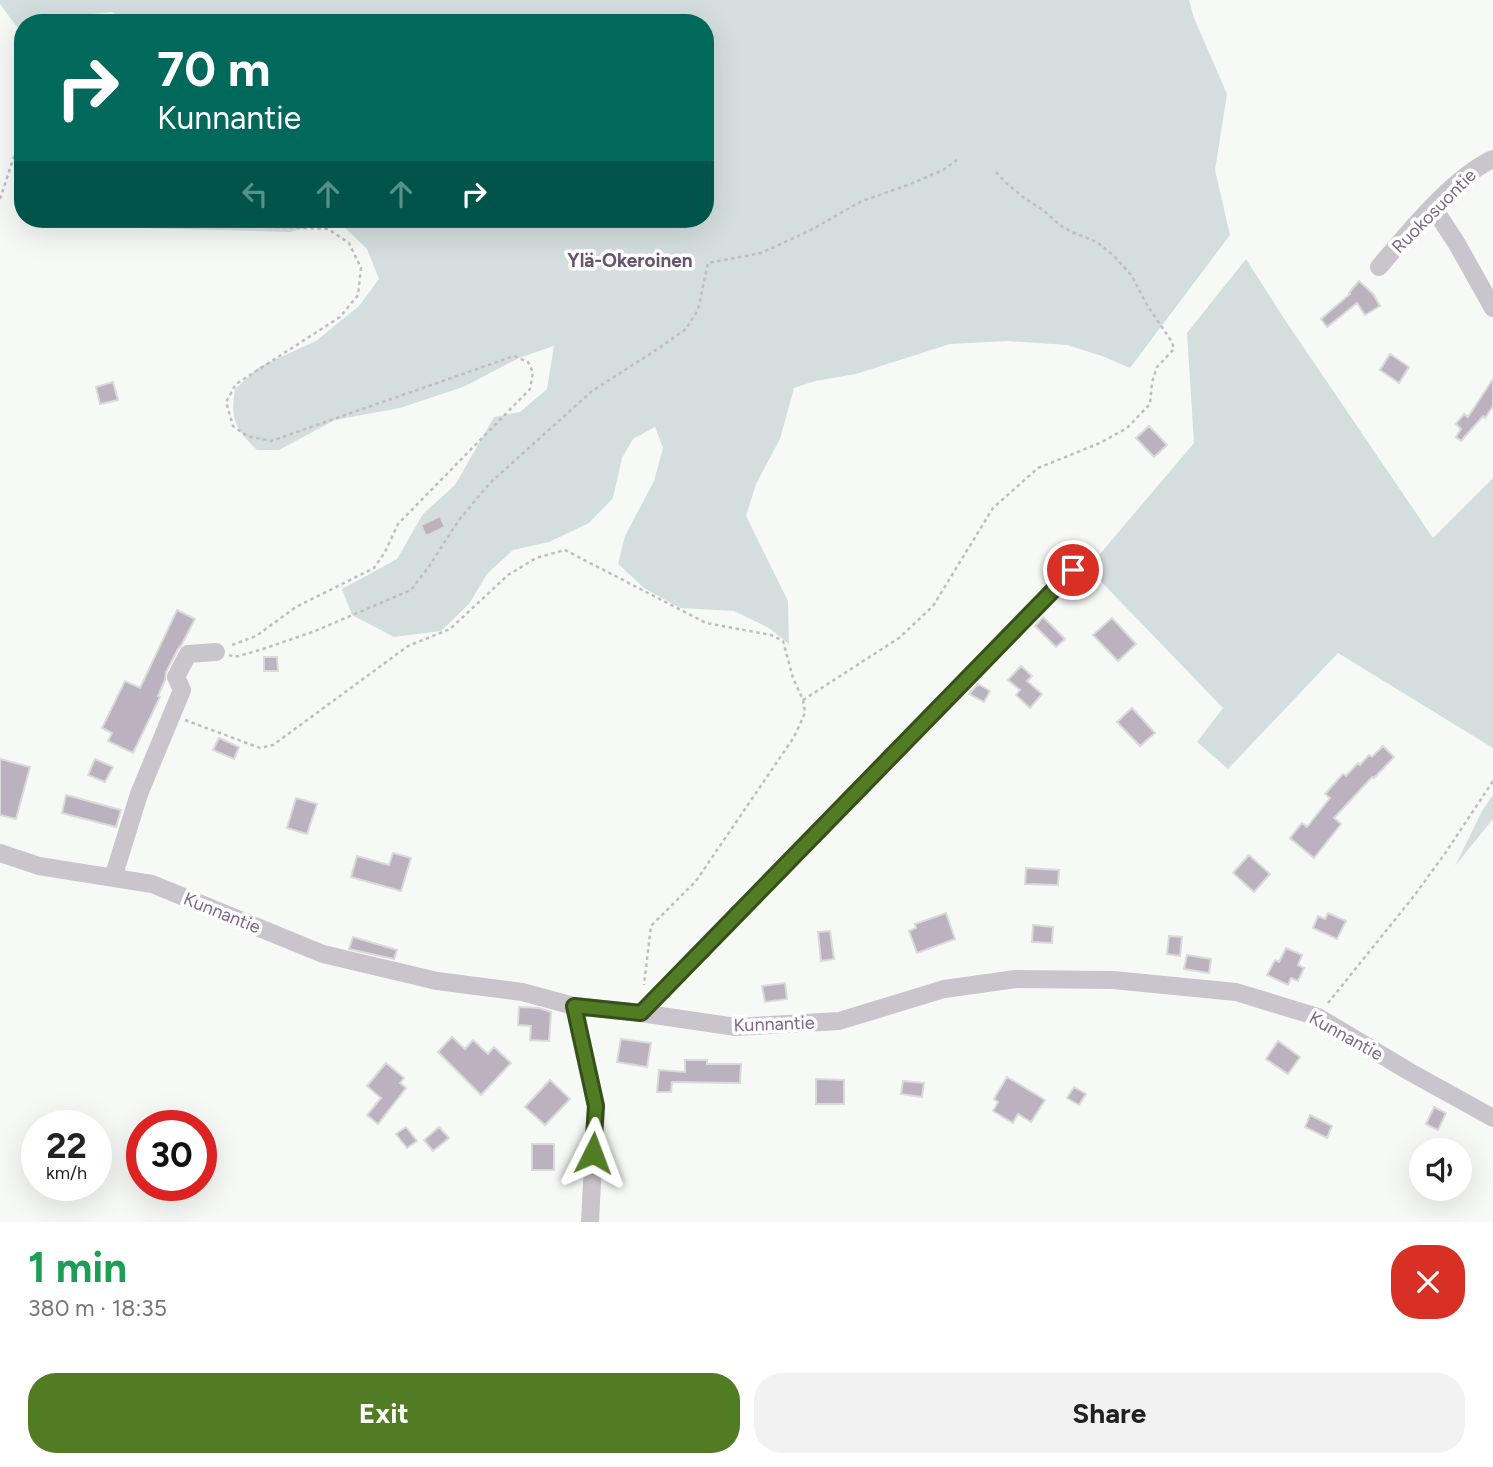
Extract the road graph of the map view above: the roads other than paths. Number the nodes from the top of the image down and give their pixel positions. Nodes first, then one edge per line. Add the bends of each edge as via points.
1 (1493, 159) edge
2 (1433, 207) junction
3 (1379, 267) dead end
4 (1493, 308) edge
5 (1073, 570) dead end
6 (216, 652) road end
7 (0, 853) edge
8 (113, 878) junction
9 (574, 1006) junction
10 (641, 1013) junction
11 (1493, 1118) edge
12 (590, 1222) edge

1 - 2 street, Ruokosuontie
2 - 3 street, Ruokosuontie
2 - 4 street
5 - 10 street
6 - 8 street via 188,654 176,677 182,690 139,794
7 - 8 street, Kunnantie via 39,866
8 - 9 street, Kunnantie via 152,884 324,954
9 - 10 street, Kunnantie
9 - 12 street via 596,1106
10 - 11 street, Kunnantie via 736,1027 839,1021 944,989 1016,979 1114,980 1236,992 1318,1017

